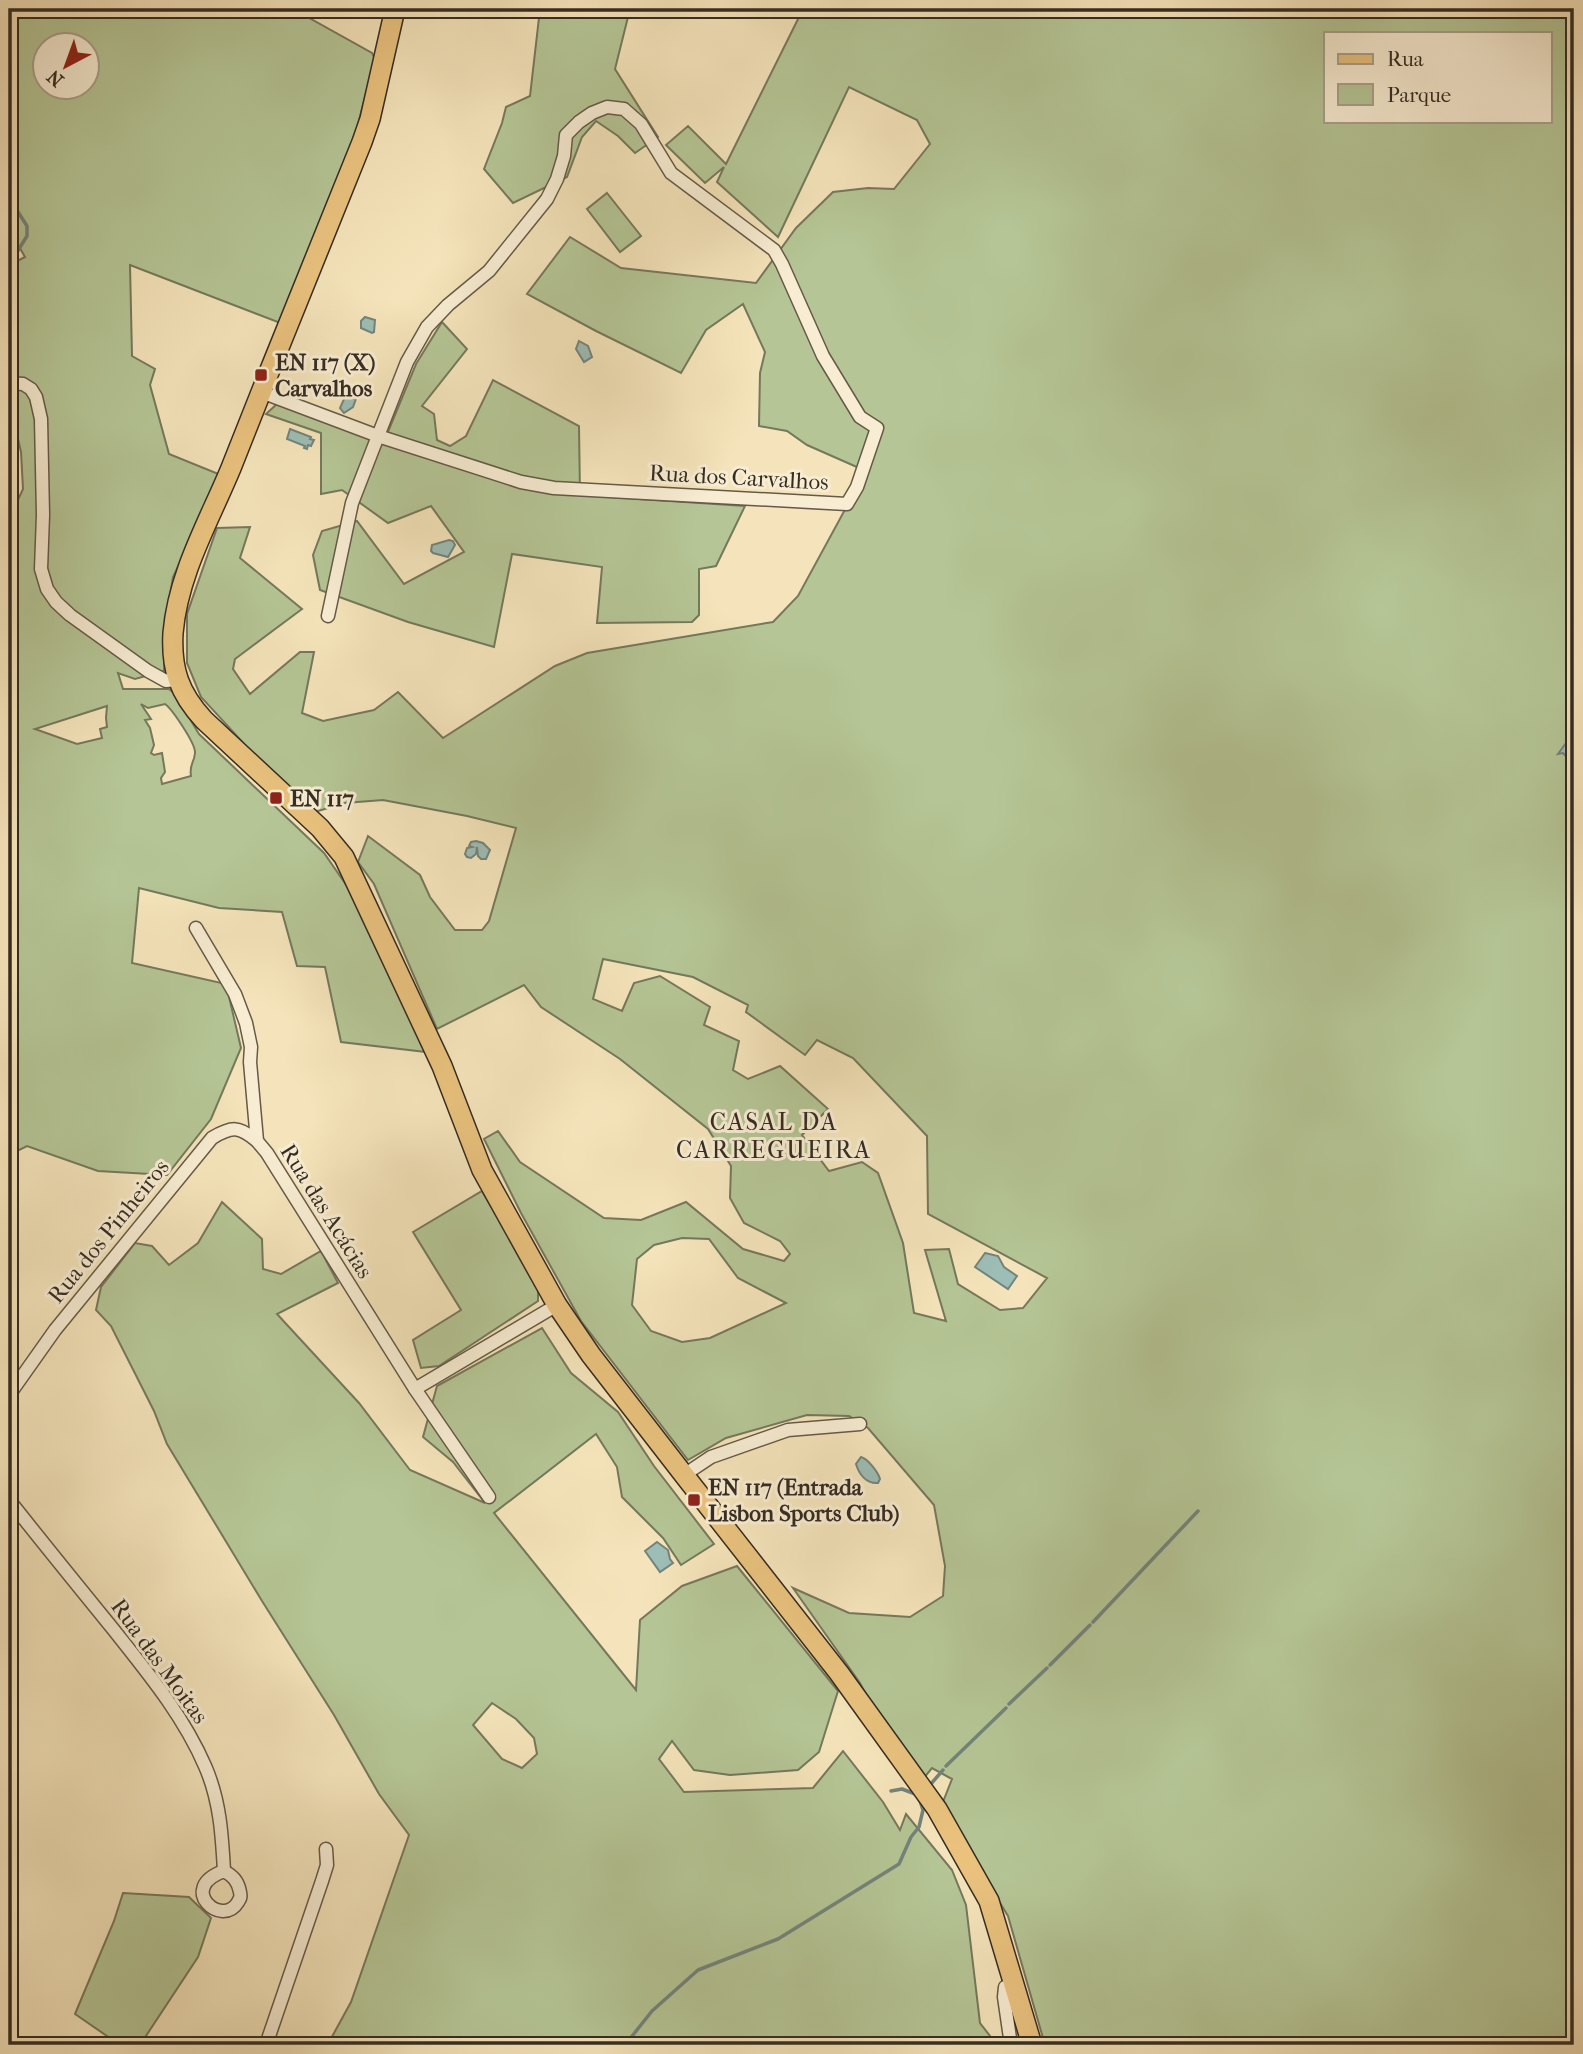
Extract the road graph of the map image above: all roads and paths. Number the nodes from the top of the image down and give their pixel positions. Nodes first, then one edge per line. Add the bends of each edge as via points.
1 (394, 9) edge
2 (9, 383) edge
3 (261, 392) junction
4 (378, 436) junction
5 (328, 616) dead end
6 (177, 680) junction
7 (196, 928) dead end
8 (257, 1141) junction
9 (557, 1305) junction
10 (415, 1389) junction
11 (9, 1395) edge
12 (860, 1424) dead end
13 (684, 1475) junction
14 (489, 1497) dead end
15 (9, 1500) edge
16 (326, 1849) dead end
17 (224, 1871) dead end
18 (975, 1875) junction
19 (1005, 1987) junction
20 (266, 2045) edge
21 (1011, 2045) edge
22 (1018, 2045) edge
23 (1032, 2045) edge

1 - 3 main road via 362,142
2 - 6 street via 31,389 41,419 41,569 47,589 71,615 148,671 166,681
3 - 4 street, Rua dos Carvalhos
3 - 6 main road via 179,594 173,641
4 - 4 street, Rua dos Carvalhos via 521,482 554,488 847,504 877,428 860,418 829,367 774,250 671,173 641,124 624,109 607,107 592,113 566,135 564,156 547,199 489,271 427,327 407,362
4 - 5 street via 352,503
6 - 9 main road via 210,726 320,828 344,857 442,1066 482,1170
7 - 8 street, Rua das Acácias via 235,994 246,1023
8 - 10 street, Rua das Acácias
8 - 11 street, Rua dos Pinheiros via 236,1128 212,1138 55,1330
9 - 10 street
9 - 13 main road
10 - 14 street, Rua das Acácias
12 - 13 street via 788,1430 712,1457
13 - 18 main road via 863,1705 937,1810
15 - 17 street, Rua das Moitas via 182,1721 216,1797
16 - 20 street via 327,1866
18 - 19 main road
18 - 23 main road via 989,1901
19 - 21 street
19 - 22 main road

